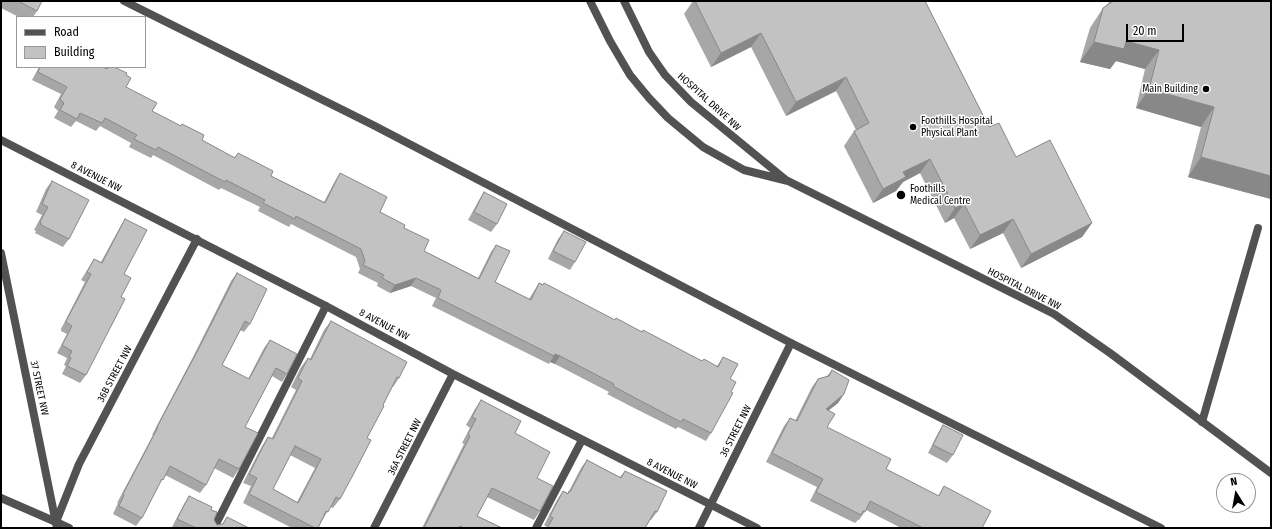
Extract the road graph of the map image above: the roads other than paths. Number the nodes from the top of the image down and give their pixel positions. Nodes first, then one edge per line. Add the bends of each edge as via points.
1 (124, 1) edge
2 (590, 1) edge
3 (624, 1) edge
4 (1, 140) edge
5 (788, 181) junction
6 (1258, 228) dead end
7 (197, 239) junction
8 (1, 253) edge
9 (326, 306) junction
10 (791, 343) junction
11 (452, 374) junction
12 (1202, 422) junction
13 (582, 440) junction
14 (1271, 473) edge
15 (1, 498) edge
16 (710, 504) junction
17 (56, 525) edge
18 (69, 528) edge
19 (214, 528) edge
20 (374, 528) edge
21 (536, 528) edge
22 (699, 528) edge
23 (757, 528) edge
24 (1161, 528) edge

1 - 10 street via 373,125
2 - 5 street, HOSPITAL DRIVE NW via 630,75 668,118 703,147 744,170
3 - 5 street, HOSPITAL DRIVE NW via 649,52 665,75 691,102
4 - 7 street, 8 AVENUE NW
5 - 12 street, HOSPITAL DRIVE NW via 1054,314
6 - 12 street
7 - 9 street, 8 AVENUE NW
7 - 17 street, 36B STREET NW via 79,464
8 - 17 street, 37 STREET NW
9 - 11 street, 8 AVENUE NW
9 - 19 street
10 - 16 street, 36 STREET NW
10 - 24 street
11 - 13 street, 8 AVENUE NW
11 - 20 street, 36A STREET NW
12 - 14 street, HOSPITAL DRIVE NW
13 - 16 street, 8 AVENUE NW
13 - 21 street
15 - 17 street
16 - 22 street, 36 STREET NW
16 - 23 street, 8 AVENUE NW
17 - 18 street

